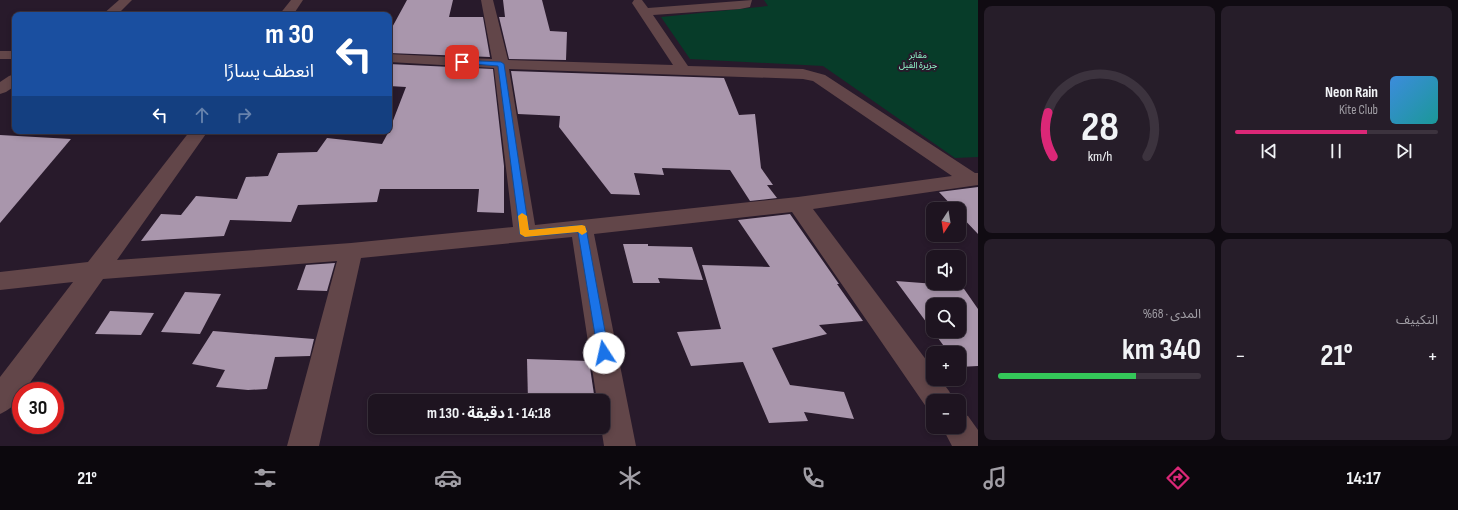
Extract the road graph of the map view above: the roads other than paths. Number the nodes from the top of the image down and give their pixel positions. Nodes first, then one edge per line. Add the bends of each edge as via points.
1 (126, 0) edge
2 (297, 0) edge
3 (487, 0) edge
4 (636, 0) edge
5 (746, 0) edge
6 (112, 12) edge
7 (288, 12) edge
8 (644, 12) junction
9 (0, 55) edge
10 (12, 55) edge
11 (392, 58) edge
12 (501, 64) junction
13 (683, 69) junction
14 (12, 81) edge
15 (0, 90) edge
16 (197, 134) edge
17 (975, 180) edge
18 (798, 204) junction
19 (582, 228) junction
20 (525, 234) junction
21 (351, 251) junction
22 (94, 271) junction
23 (0, 281) edge
24 (933, 394) edge
25 (0, 400) edge
26 (962, 434) edge
27 (303, 446) edge
28 (620, 446) edge
29 (970, 446) edge

1 - 6 street
2 - 7 street
3 - 12 street
4 - 8 street
5 - 8 street via 746,4 740,5
8 - 13 street
9 - 10 street
11 - 12 street
12 - 13 street
12 - 20 street
13 - 17 street via 794,73 819,78
14 - 15 street
16 - 22 street
17 - 18 street
18 - 19 street
18 - 24 street
19 - 20 street
19 - 28 street
20 - 21 street
21 - 22 street
21 - 27 street
22 - 23 street
22 - 25 street
26 - 29 street

